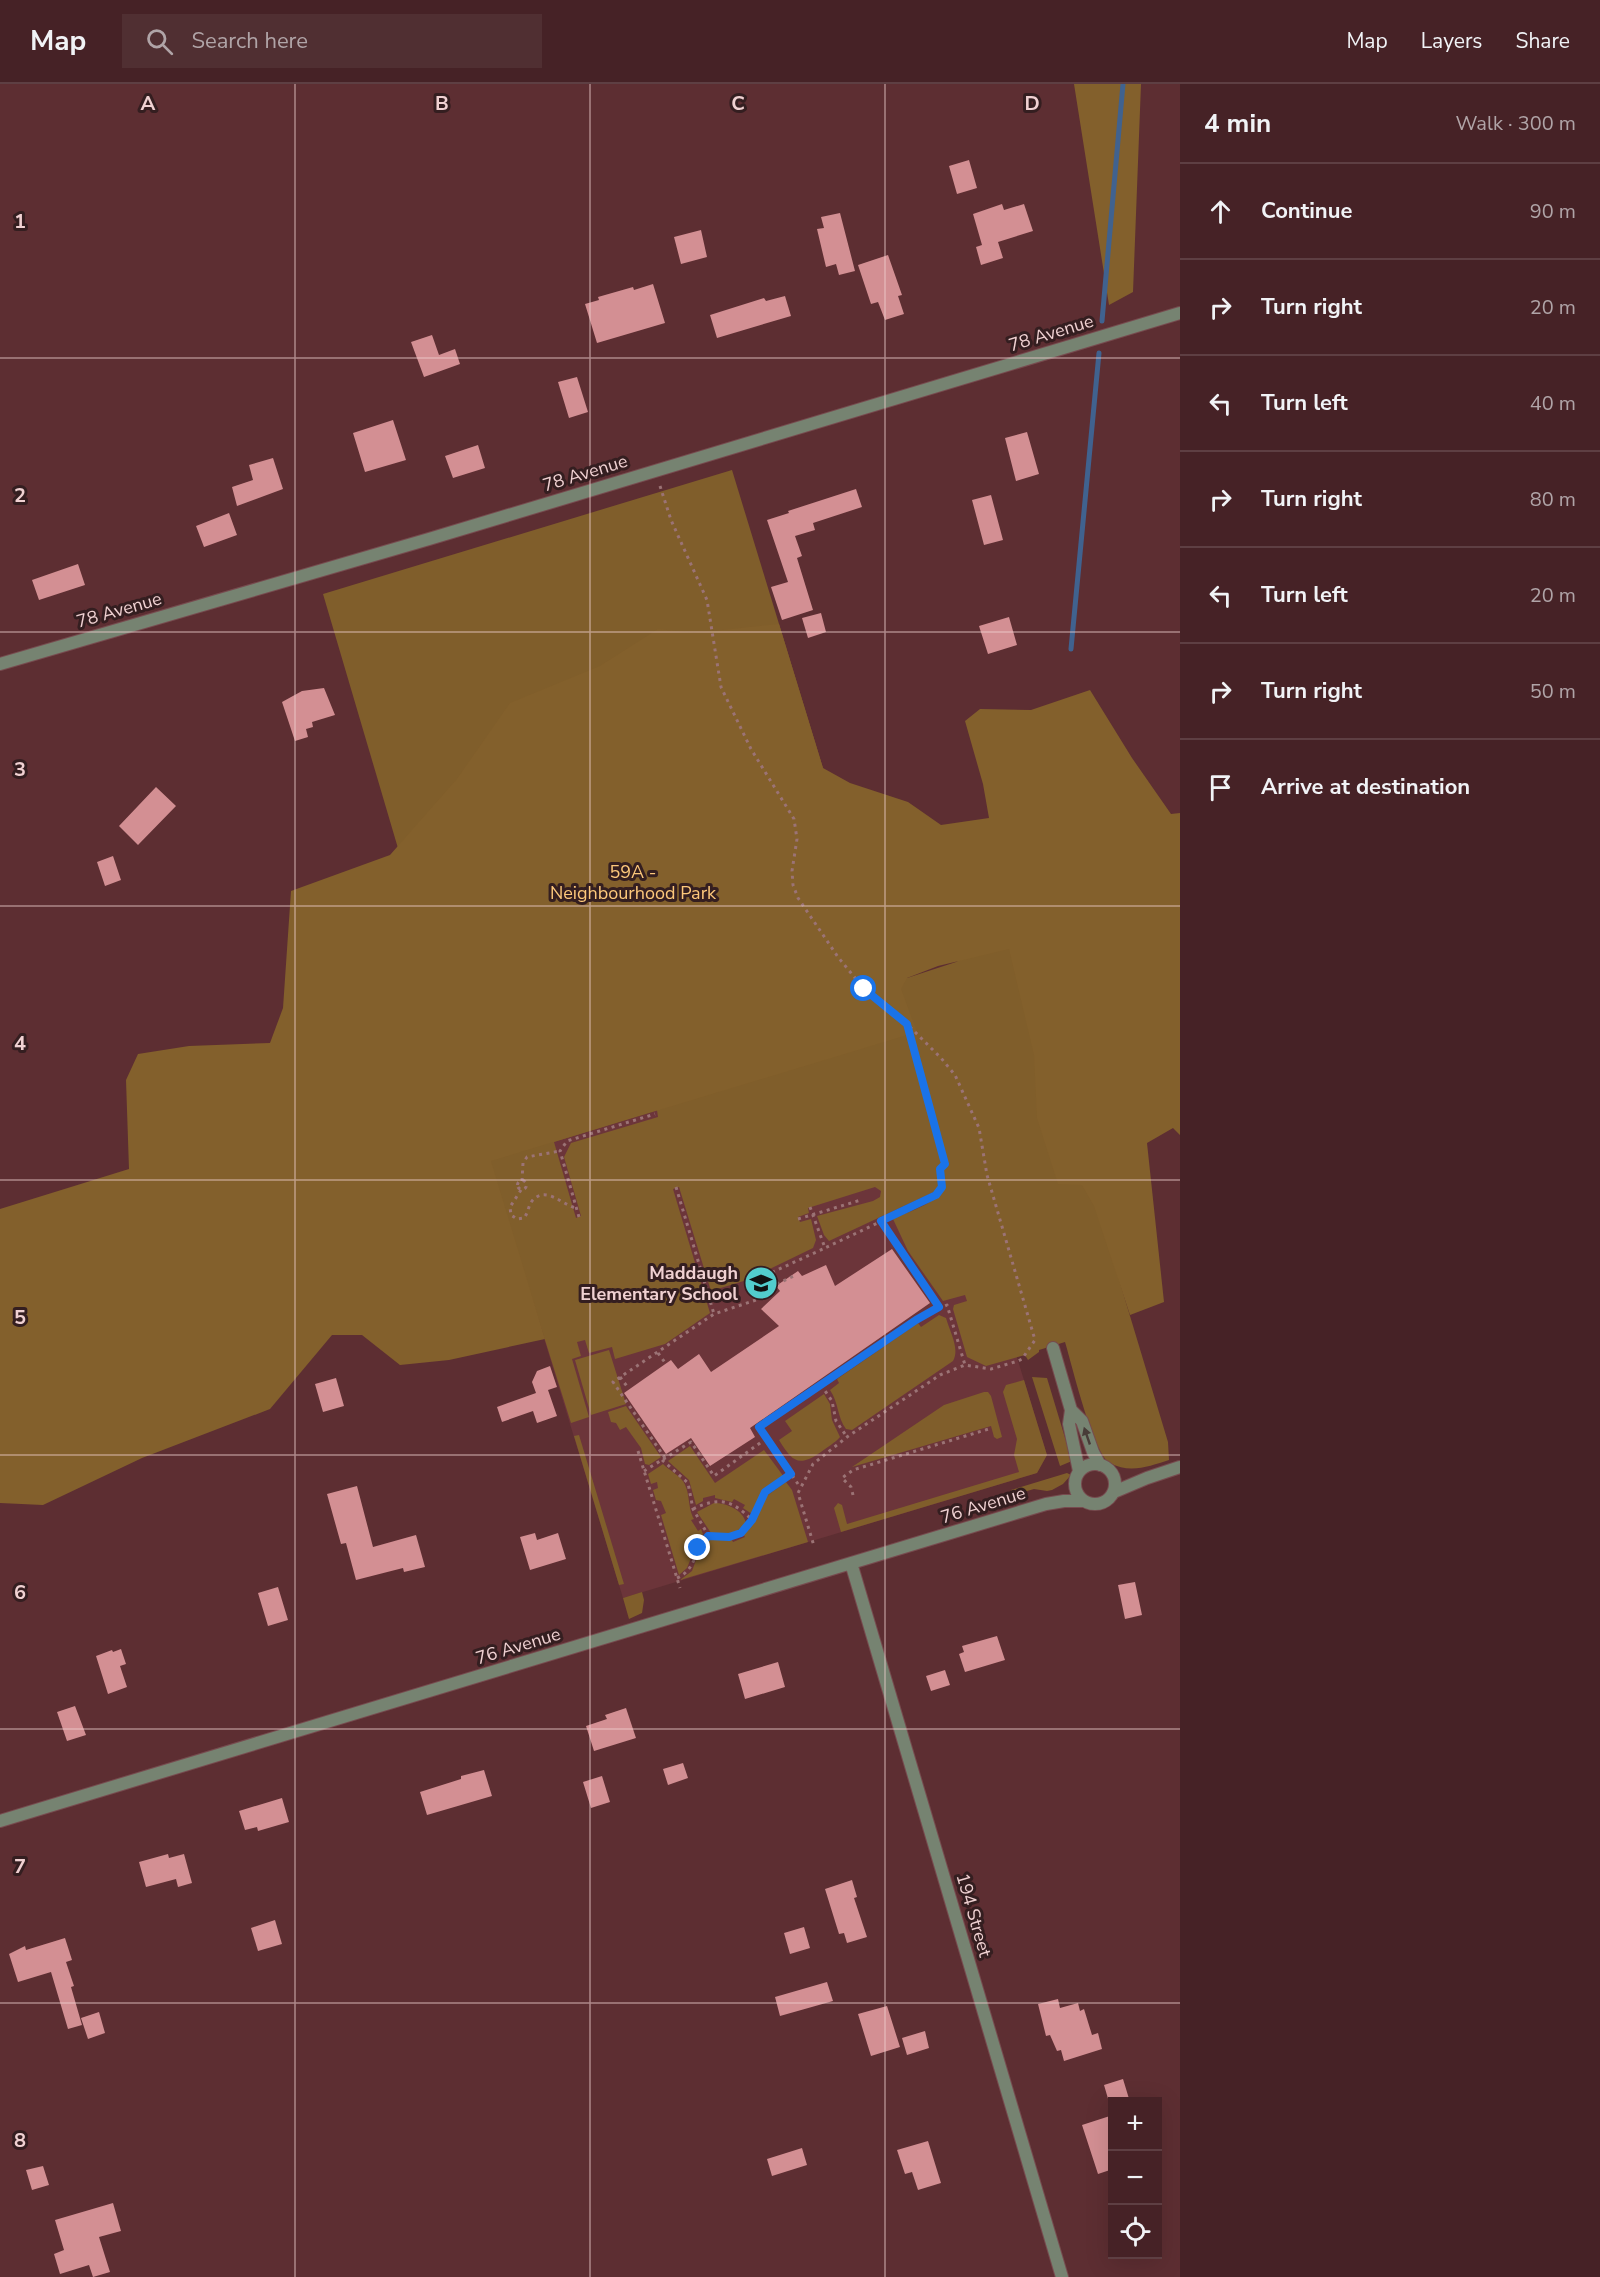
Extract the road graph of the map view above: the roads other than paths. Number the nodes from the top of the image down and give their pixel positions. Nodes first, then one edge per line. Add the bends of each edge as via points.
1 (1180, 313) edge
2 (0, 664) edge
3 (1053, 1348) dead end
4 (1071, 1410) junction
5 (1100, 1464) junction
6 (1180, 1467) edge
7 (1079, 1471) junction
8 (1113, 1476) junction
9 (1147, 1478) junction
10 (1075, 1487) junction
11 (1114, 1491) junction
12 (1083, 1500) junction
13 (1046, 1504) junction
14 (852, 1563) junction
15 (0, 1821) edge
16 (1062, 2277) edge

1 - 2 street, 78 Avenue
3 - 4 street
5 -> 4 street via 1082,1421
4 - 7 street via 1069,1424
5 - 7 street
5 - 8 street
6 - 9 street
7 - 10 street
8 - 9 street
8 - 11 street
9 - 11 street
10 - 12 street
10 - 13 street, 76 Avenue
11 - 12 street via 1098,1504
12 - 13 street, 76 Avenue
13 - 14 street, 76 Avenue
14 - 15 street, 76 Avenue
14 - 16 street, 194 Street

